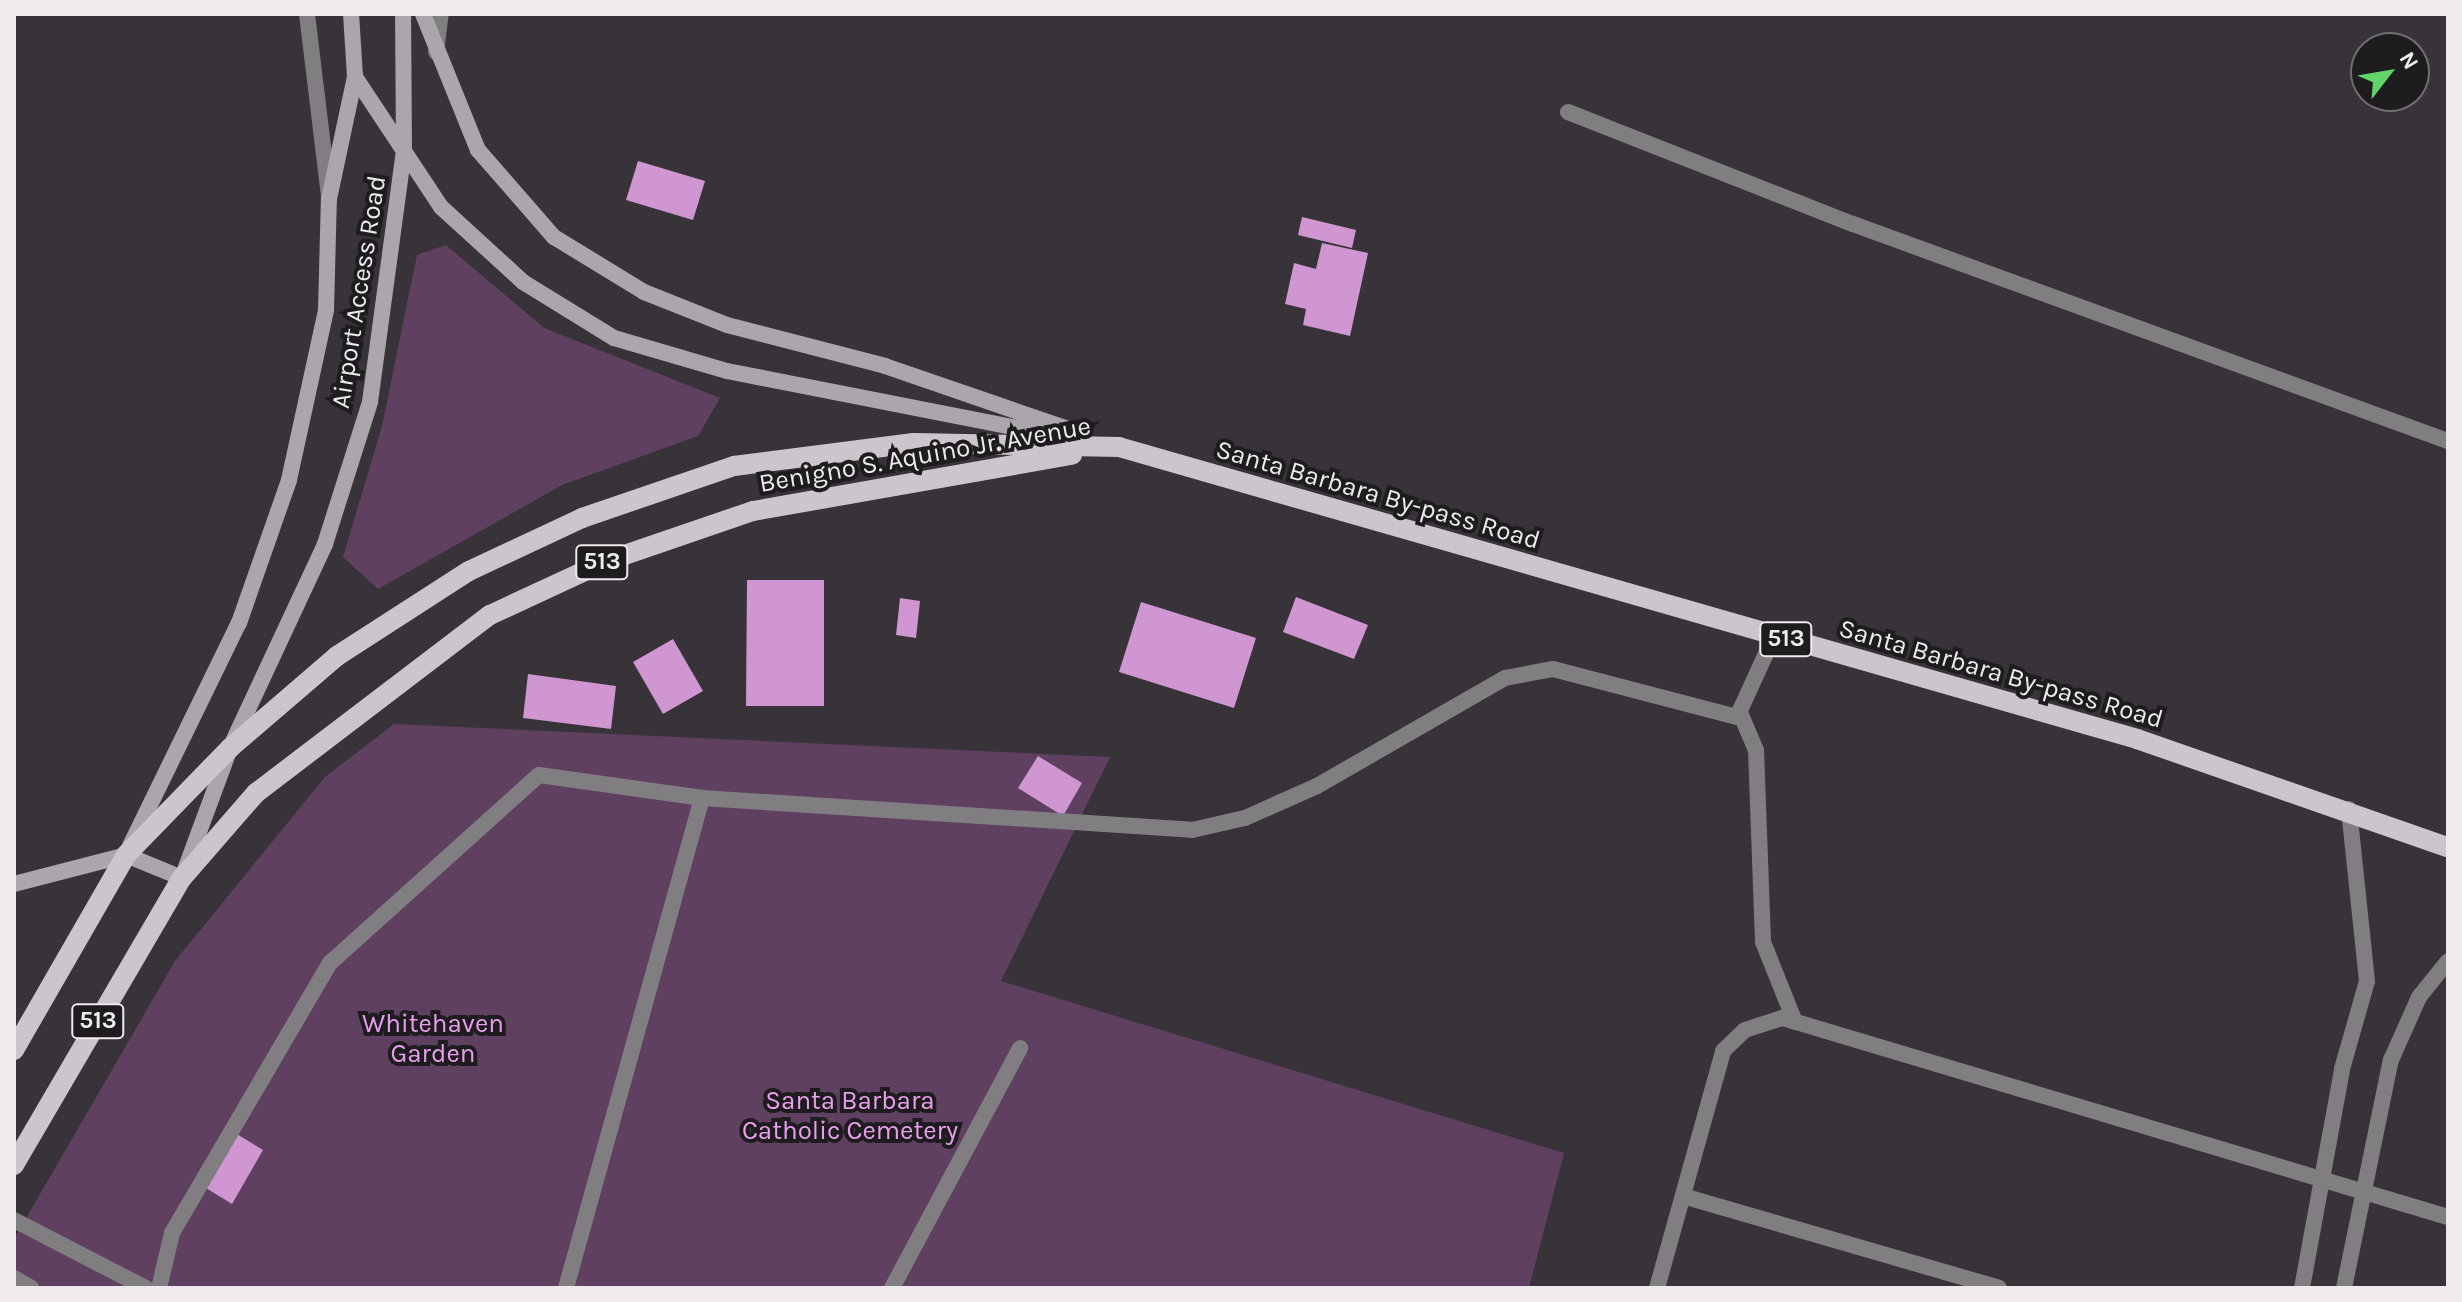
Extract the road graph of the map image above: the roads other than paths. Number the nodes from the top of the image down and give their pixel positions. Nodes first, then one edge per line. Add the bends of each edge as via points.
1 (307, 14) edge
2 (351, 14) edge
3 (403, 14) edge
4 (423, 14) edge
5 (441, 14) edge
6 (436, 57) junction
7 (355, 77) junction
8 (1568, 112) dead end
9 (404, 150) junction
10 (329, 199) junction
11 (2448, 441) edge
12 (1119, 447) junction
13 (1774, 636) junction
14 (1741, 715) junction
15 (230, 748) junction
16 (702, 798) junction
17 (2349, 809) junction
18 (2448, 847) edge
19 (126, 855) junction
20 (182, 878) junction
21 (14, 884) edge
22 (2448, 961) edge
23 (1795, 1022) junction
24 (1020, 1048) dead end
25 (14, 1050) edge
26 (14, 1165) edge
27 (2321, 1174) junction
28 (2361, 1186) junction
29 (1683, 1196) junction
30 (2448, 1217) edge
31 (14, 1220) edge
32 (14, 1278) edge
33 (31, 1288) edge
34 (146, 1288) edge
35 (159, 1288) edge
36 (566, 1288) edge
37 (892, 1288) edge
38 (1657, 1288) edge
39 (1999, 1288) edge
40 (2302, 1288) edge
41 (2344, 1288) edge

1 - 10 street
2 - 7 main road, Airport Access Road
3 - 9 main road, Airport Access Road
4 - 6 main road
5 - 6 street
6 - 12 main road via 478,150 554,237 644,292 727,325 885,366
7 - 9 main road
7 - 10 main road, Airport Access Road
8 - 11 street via 1853,224
9 - 12 main road via 441,207 523,282 614,338 771,381
9 - 15 main road, Airport Access Road via 370,402 325,544
10 - 19 main road, Airport Access Road via 326,310 289,480 239,623
12 - 13 main road, Santa Barbara By-pass Road / 513
12 - 15 main road, Benigno S. Aquino Jr. Avenue / 513 via 914,443 720,470 582,518 469,571 337,656
12 - 20 main road, Benigno S. Aquino Jr. Avenue / 513 via 753,511 590,568 490,615 377,695 256,793
13 - 14 street
13 - 17 main road, Santa Barbara By-pass Road / 513 via 2137,739
14 - 16 street via 1553,669 1505,678 1317,786 1245,818 1192,830
14 - 23 street via 1756,750 1763,942
15 - 19 main road, Benigno S. Aquino Jr. Avenue / 513
15 - 20 main road, Airport Access Road
16 - 35 street via 551,775 526,782 330,963 172,1233
16 - 36 street
17 - 18 main road, Santa Barbara By-pass Road / 513
17 - 27 street via 2367,981
19 - 20 main road
19 - 21 main road
19 - 25 main road, Benigno S. Aquino Jr. Avenue / 513
20 - 26 main road, Benigno S. Aquino Jr. Avenue / 513
22 - 28 street via 2419,997 2391,1060
23 - 27 street
23 - 29 street via 1783,1018 1745,1030 1723,1051
24 - 37 street
27 - 28 street
27 - 40 street
28 - 30 street
28 - 41 street
29 - 38 street
29 - 39 street
31 - 34 street
32 - 33 street

